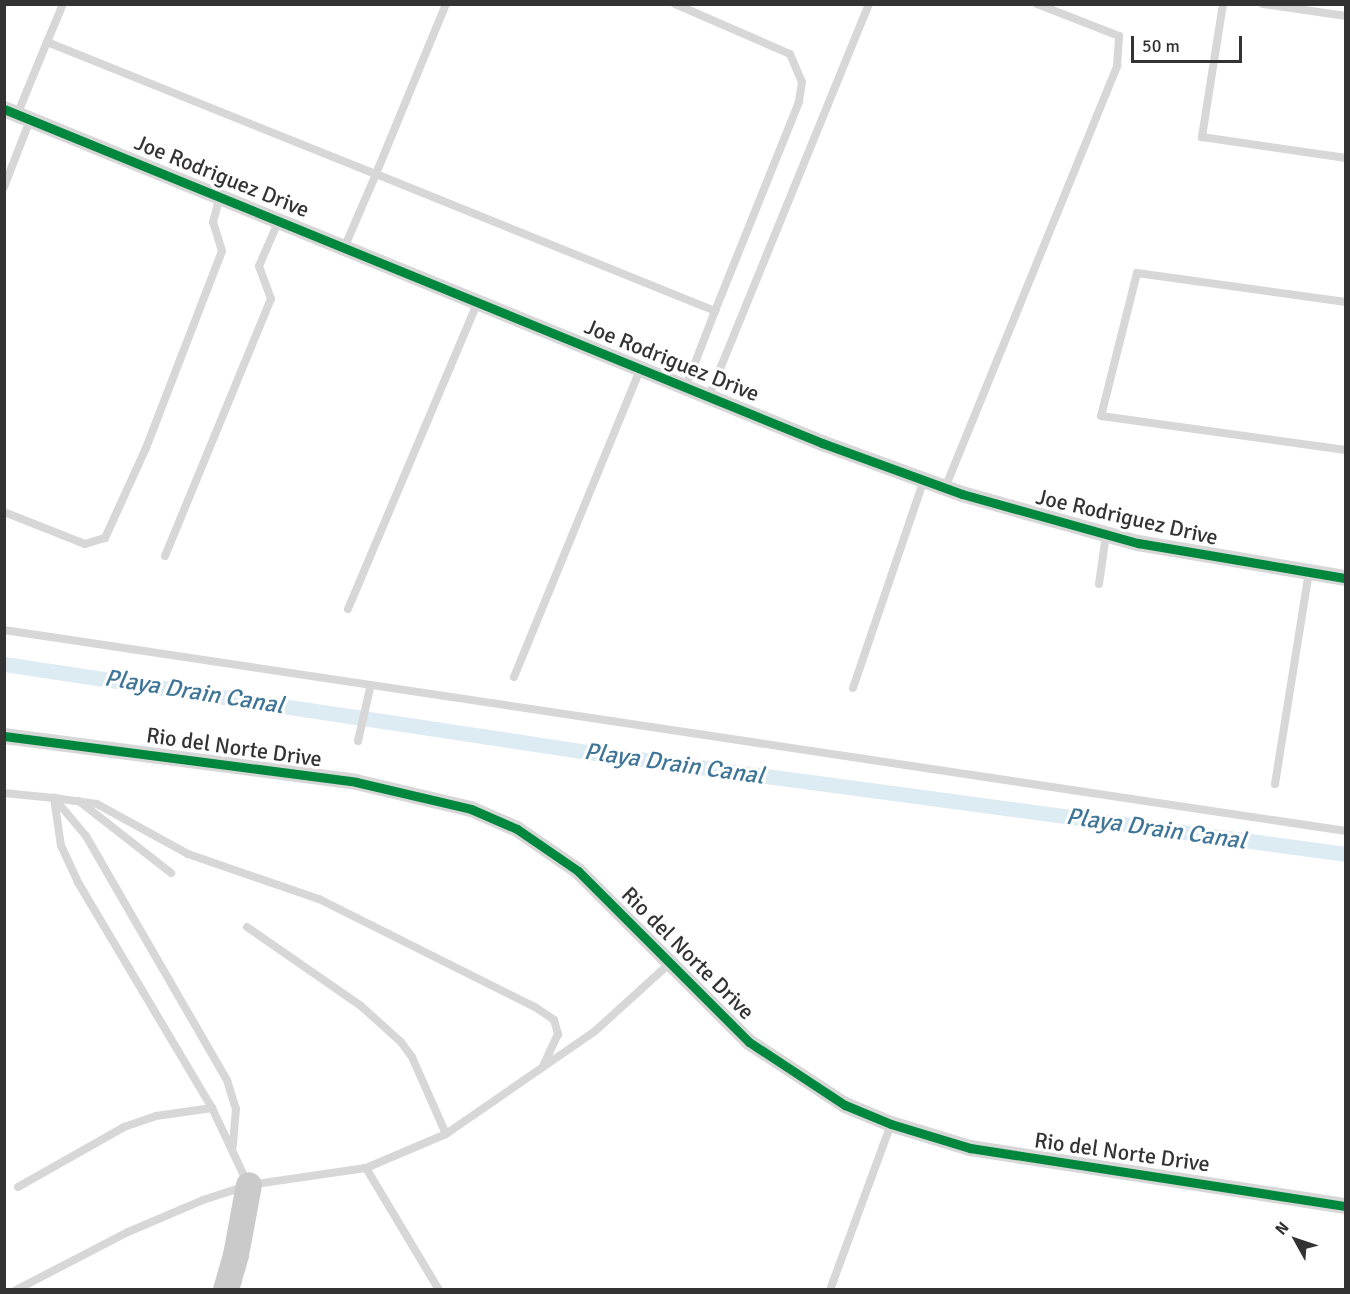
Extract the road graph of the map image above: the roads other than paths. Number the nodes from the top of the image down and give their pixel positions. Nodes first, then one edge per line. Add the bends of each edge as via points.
1 (63, 4) edge
2 (446, 4) edge
3 (675, 4) edge
4 (869, 4) edge
5 (1037, 4) edge
6 (1223, 4) edge
7 (1263, 4) edge
8 (1346, 16) edge
9 (47, 42) junction
10 (17, 115) edge
11 (1346, 158) edge
12 (376, 174) junction
13 (4, 187) edge
14 (220, 195) junction
15 (279, 219) junction
16 (345, 246) junction
17 (478, 301) junction
18 (1346, 302) edge
19 (715, 310) junction
20 (641, 368) junction
21 (686, 386) junction
22 (709, 396) junction
23 (1346, 450) edge
24 (924, 480) junction
25 (945, 488) junction
26 (4, 512) edge
27 (1106, 535) junction
28 (165, 556) dead end
29 (1309, 572) junction
30 (1346, 578) edge
31 (1099, 584) dead end
32 (348, 609) dead end
33 (4, 630) edge
34 (514, 677) dead end
35 (370, 688) junction
36 (853, 688) dead end
37 (4, 736) edge
38 (358, 741) dead end
39 (1275, 784) dead end
40 (4, 793) edge
41 (54, 798) junction
42 (78, 800) junction
43 (1346, 831) edge
44 (171, 873) dead end
45 (247, 927) dead end
46 (670, 963) junction
47 (543, 1066) junction
48 (212, 1108) junction
49 (891, 1124) junction
50 (446, 1134) junction
51 (233, 1147) junction
52 (366, 1168) junction
53 (249, 1185) junction
54 (18, 1188) dead end
55 (1346, 1206) edge
56 (16, 1290) edge
57 (226, 1290) edge
58 (439, 1290) edge
59 (830, 1290) edge

1 - 9 lane
2 - 12 lane
3 - 19 lane via 790,54 802,82 799,102
4 - 22 lane
5 - 25 lane via 1119,36 1117,66
6 - 11 lane via 1202,137
7 - 8 lane
9 - 10 lane
9 - 12 lane
10 - 13 lane
10 - 14 street, Joe Rodriguez Drive
12 - 16 lane
12 - 19 lane
14 - 15 street, Joe Rodriguez Drive
14 - 26 lane via 213,222 222,251 146,448 105,538 85,544
15 - 16 street, Joe Rodriguez Drive
15 - 28 lane via 259,266 271,299
16 - 17 street, Joe Rodriguez Drive
17 - 20 street, Joe Rodriguez Drive
17 - 32 lane
18 - 23 lane via 1137,273 1101,416
19 - 21 lane
20 - 21 street, Joe Rodriguez Drive
20 - 34 lane
21 - 22 street, Joe Rodriguez Drive
22 - 24 street, Joe Rodriguez Drive
24 - 25 street, Joe Rodriguez Drive
24 - 36 lane
25 - 27 street, Joe Rodriguez Drive
27 - 29 street, Joe Rodriguez Drive
27 - 31 lane
29 - 30 street, Joe Rodriguez Drive
29 - 39 lane
33 - 35 lane
35 - 38 lane
35 - 43 lane
37 - 46 street, Rio del Norte Drive via 356,782 471,809 517,829 578,871
40 - 41 lane
41 - 42 lane
41 - 48 lane via 61,846 78,882
41 - 51 lane via 86,836 227,1080 236,1109
42 - 44 lane
42 - 47 lane via 111,810 212,864 319,899 414,943 547,1013 558,1034
45 - 50 lane via 361,1006 401,1042 412,1057
46 - 47 lane via 594,1032
46 - 49 street, Rio del Norte Drive via 765,1055 835,1099
47 - 50 lane
48 - 51 lane
48 - 54 lane via 156,1116 124,1127
49 - 55 street, Rio del Norte Drive via 998,1153
49 - 59 lane
50 - 52 lane
51 - 53 lane
52 - 53 lane
52 - 58 lane
53 - 56 lane via 170,1212
53 - 57 main road

